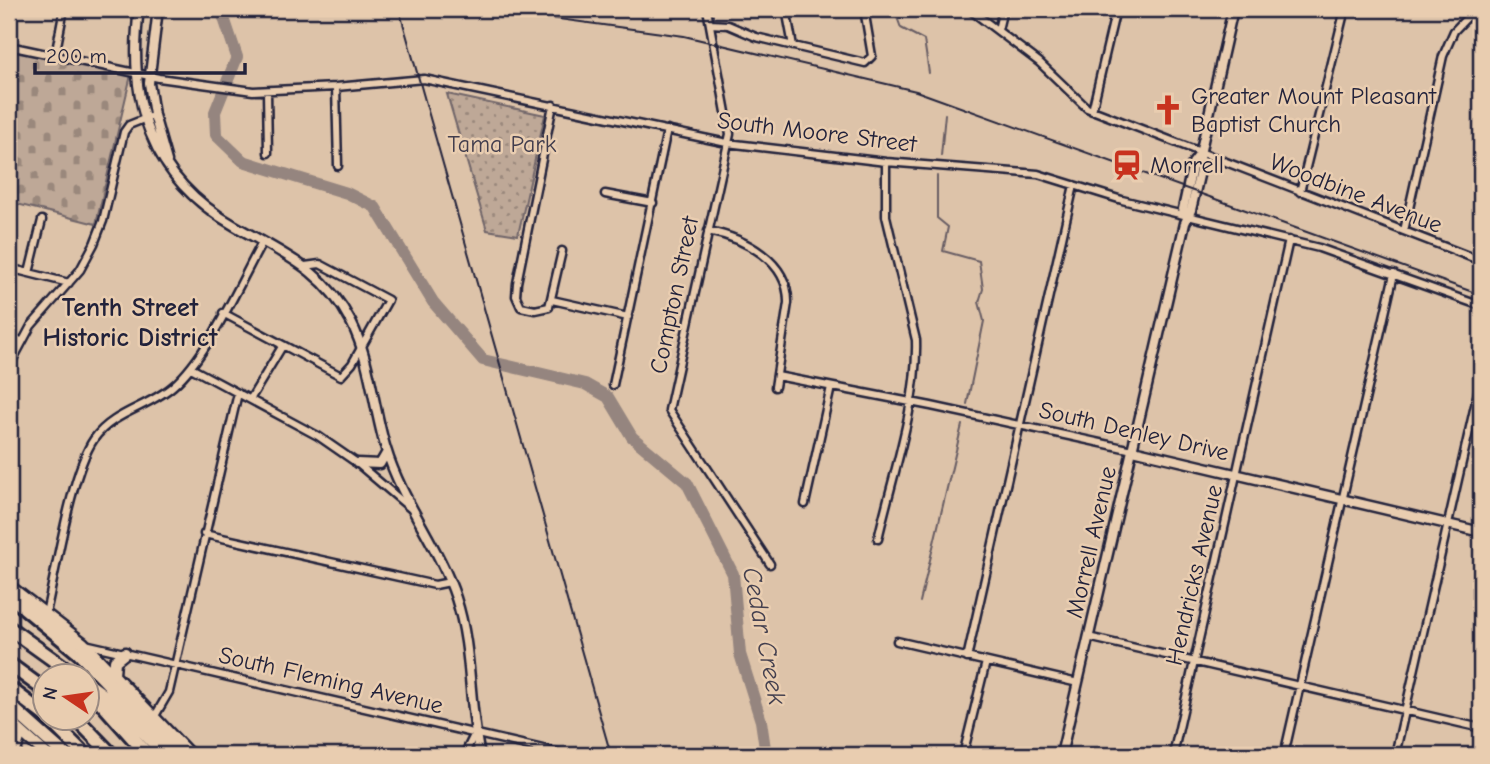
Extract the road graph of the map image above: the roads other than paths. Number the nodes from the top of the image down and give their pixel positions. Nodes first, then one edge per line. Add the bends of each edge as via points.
1 (64, 9) edge
2 (139, 9) edge
3 (158, 9) edge
4 (707, 9) edge
5 (786, 9) edge
6 (864, 9) edge
7 (969, 9) edge
8 (1003, 9) edge
9 (1116, 9) edge
10 (1233, 9) edge
11 (1345, 9) edge
12 (1475, 9) edge
13 (1481, 15) edge
14 (710, 24) junction
15 (998, 30) junction
16 (9, 46) edge
17 (793, 46) junction
18 (55, 56) junction
19 (136, 74) junction
20 (149, 76) junction
21 (336, 87) junction
22 (267, 92) junction
23 (553, 106) junction
24 (1093, 111) junction
25 (154, 115) junction
26 (143, 118) junction
27 (667, 130) junction
28 (727, 143) junction
29 (268, 153) dead end
30 (1200, 154) junction
31 (886, 162) junction
32 (338, 166) dead end
33 (169, 168) junction
34 (1074, 186) junction
35 (1300, 192) junction
36 (605, 194) dead end
37 (653, 203) junction
38 (1186, 215) junction
39 (42, 220) dead end
40 (708, 231) junction
41 (1404, 231) junction
42 (1289, 240) junction
43 (263, 242) junction
44 (562, 251) dead end
45 (1481, 261) edge
46 (306, 266) junction
47 (9, 268) edge
48 (29, 273) junction
49 (1394, 274) junction
50 (69, 283) junction
51 (551, 304) junction
52 (1481, 306) edge
53 (223, 313) junction
54 (628, 317) junction
55 (9, 338) edge
56 (22, 341) junction
57 (283, 345) junction
58 (361, 347) junction
59 (9, 367) edge
60 (191, 368) junction
61 (777, 376) junction
62 (1481, 379) edge
63 (613, 385) dead end
64 (775, 387) dead end
65 (831, 387) junction
66 (238, 393) junction
67 (251, 398) junction
68 (910, 402) junction
69 (1020, 425) junction
70 (1133, 450) junction
71 (387, 452) junction
72 (357, 463) junction
73 (1237, 474) junction
74 (1342, 500) junction
75 (805, 504) dead end
76 (412, 510) junction
77 (1448, 524) junction
78 (1481, 532) edge
79 (204, 534) junction
80 (878, 539) dead end
81 (770, 564) dead end
82 (450, 582) junction
83 (9, 586) edge
84 (9, 595) edge
85 (46, 614) junction
86 (9, 628) edge
87 (1088, 637) junction
88 (897, 641) dead end
89 (83, 643) junction
90 (125, 653) junction
91 (967, 658) junction
92 (1194, 661) junction
93 (56, 662) edge
94 (986, 662) junction
95 (174, 663) junction
96 (9, 664) edge
97 (114, 675) junction
98 (32, 681) edge
99 (1078, 683) junction
100 (1300, 686) junction
101 (9, 688) edge
102 (102, 696) edge
103 (102, 702) edge
104 (9, 705) edge
105 (32, 706) edge
106 (1405, 710) junction
107 (155, 716) junction
108 (9, 721) edge
109 (1481, 729) edge
110 (23, 732) junction
111 (61, 732) edge
112 (89, 732) edge
113 (475, 733) junction
114 (570, 754) edge
115 (16, 755) edge
116 (47, 755) edge
117 (65, 755) edge
118 (85, 755) edge
119 (112, 755) edge
120 (148, 755) edge
121 (164, 755) edge
122 (177, 755) edge
123 (190, 755) edge
124 (464, 755) edge
125 (480, 755) edge
126 (963, 755) edge
127 (1061, 755) edge
128 (1172, 755) edge
129 (1284, 755) edge
130 (1395, 755) edge

1 - 18 street
2 - 19 street
3 - 20 street
4 - 14 street, Compton Street
5 - 17 street
6 - 17 street via 872,56 865,63
7 - 15 street, Woodbine Avenue
8 - 15 street
9 - 24 street
10 - 30 street, Morrell Avenue
11 - 35 street
12 - 13 street
12 - 41 street via 1454,31 1443,57
14 - 17 street via 728,25
14 - 28 street, Compton Street via 730,131
15 - 24 street, Woodbine Avenue
16 - 18 street, South Moore Street
18 - 19 street, South Moore Street
19 - 20 street, South Moore Street
19 - 26 street
20 - 22 street, South Moore Street
20 - 25 street
21 - 22 street, South Moore Street
21 - 23 street, South Moore Street via 424,79
21 - 32 street
22 - 29 street
23 - 27 street, South Moore Street
23 - 51 street via 516,296 528,310
24 - 30 street, Woodbine Avenue
25 - 26 street
25 - 33 street
26 - 33 street
26 - 50 street via 124,132 100,231
27 - 28 street, South Moore Street
27 - 37 street
28 - 31 street, South Moore Street
28 - 40 street, Compton Street
30 - 35 street, Woodbine Avenue
30 - 38 street, Morrell Avenue via 1183,209
31 - 34 street, South Moore Street via 1038,174
31 - 68 street via 886,216 916,340
33 - 43 street via 200,202
34 - 38 street, South Moore Street
34 - 69 street
35 - 41 street, Woodbine Avenue
36 - 37 street
37 - 54 street
38 - 42 street, South Moore Street
38 - 70 street, Morrell Avenue
39 - 48 street
40 - 61 street via 747,243 783,277 788,303
40 - 81 street, Compton Street via 669,410
41 - 45 street, Woodbine Avenue
42 - 49 street, South Moore Street
42 - 73 street, Hendricks Avenue
43 - 46 street
43 - 53 street
44 - 51 street
46 - 58 street via 339,300
46 - 58 street via 320,264 388,300
47 - 48 street
48 - 50 street
49 - 52 street, South Moore Street
49 - 74 street
50 - 56 street
51 - 54 street
53 - 57 street
53 - 60 street
54 - 63 street
55 - 56 street
56 - 59 street
57 - 58 street via 341,376
57 - 67 street
58 - 71 street
60 - 66 street
60 - 85 street via 156,399 123,415 94,438 79,474
61 - 64 street
61 - 65 street, South Denley Drive
62 - 77 street
65 - 68 street, South Denley Drive
65 - 75 street
66 - 67 street
66 - 79 street
67 - 72 street
68 - 69 street, South Denley Drive
68 - 80 street
69 - 70 street, South Denley Drive
69 - 91 street
70 - 73 street, South Denley Drive
70 - 87 street, Morrell Avenue
71 - 72 street via 380,464
71 - 76 street
72 - 76 street
73 - 74 street, South Denley Drive
73 - 92 street, Hendricks Avenue
74 - 77 street, South Denley Drive
74 - 100 street
76 - 82 street
77 - 78 street, South Denley Drive
77 - 106 street
79 - 82 street via 435,585
79 - 95 street
82 - 113 street via 469,651
83 - 85 main road
84 - 122 highway via 79,653
85 - 89 main road
86 - 93 highway
87 - 92 street
87 - 99 street, Morrell Avenue
88 - 91 street
89 - 90 street, South Fleming Avenue
89 - 97 main road
90 - 95 street, South Fleming Avenue
90 - 97 main road via 115,661
91 - 94 street
92 - 100 street
92 - 128 street, Hendricks Avenue
94 - 99 street
94 - 126 street
95 - 107 street via 169,692
95 - 113 street, South Fleming Avenue
96 - 98 highway
97 - 107 main road
99 - 127 street, Morrell Avenue
100 - 106 street
100 - 129 street
101 - 105 highway
102 - 121 highway via 123,710
103 - 120 highway
104 - 117 highway
106 - 109 street
106 - 130 street
107 - 123 main road
108 - 110 main road
110 - 115 street
110 - 116 main road
111 - 118 highway
112 - 119 highway
113 - 114 street, South Fleming Avenue
113 - 124 street
113 - 125 street

